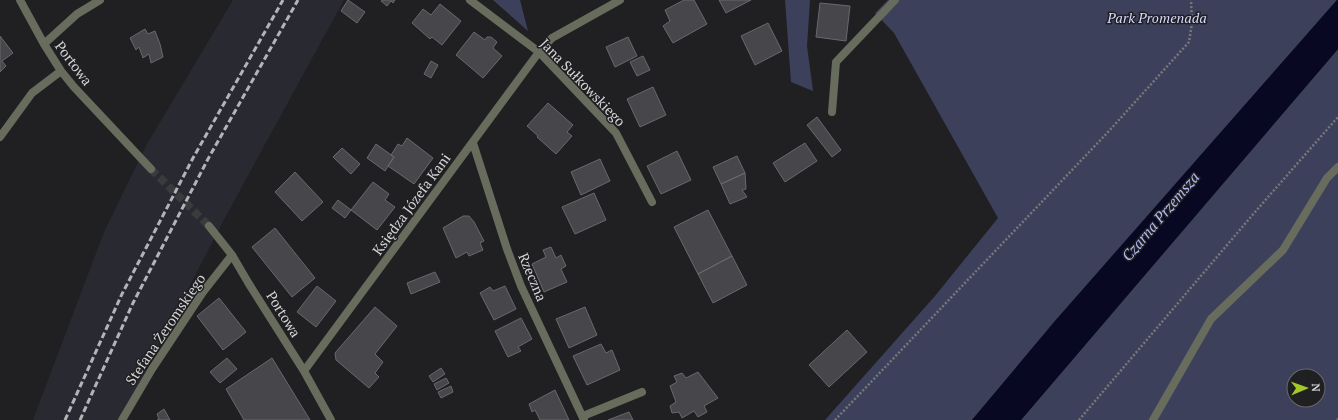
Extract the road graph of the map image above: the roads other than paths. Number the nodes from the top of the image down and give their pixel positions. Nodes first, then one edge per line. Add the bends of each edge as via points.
1 (20, 0) edge
2 (100, 0) edge
3 (470, 0) edge
4 (620, 0) edge
5 (895, 0) edge
6 (44, 44) junction
7 (539, 52) junction
8 (61, 71) junction
9 (832, 112) dead end
10 (0, 135) edge
11 (473, 143) junction
12 (1338, 167) edge
13 (151, 169) tunnel mouth
14 (652, 202) dead end
15 (209, 226) tunnel mouth
16 (232, 254) junction
17 (304, 371) junction
18 (642, 392) dead end
19 (583, 418) edge
20 (122, 420) edge
21 (331, 420) edge
22 (1153, 420) edge

1 - 6 street, Portowa
2 - 6 street via 77,14
3 - 7 street, Jana Sułkowskiego
4 - 7 street, Księdza Józefa Kani via 552,38
5 - 9 street via 836,62
6 - 8 street, Portowa
7 - 11 street, Księdza Józefa Kani
7 - 14 street, Jana Sułkowskiego via 616,133
8 - 10 street via 32,93
8 - 13 street, Portowa
11 - 17 street, Księdza Józefa Kani
11 - 19 street, Rzeczna via 521,286
12 - 22 street via 1327,178 1283,250 1211,319
15 - 16 street, Portowa
16 - 17 street, Portowa
16 - 20 street, Stefana Żeromskiego via 203,292
17 - 21 street, Portowa
18 - 19 street, Rzeczna

